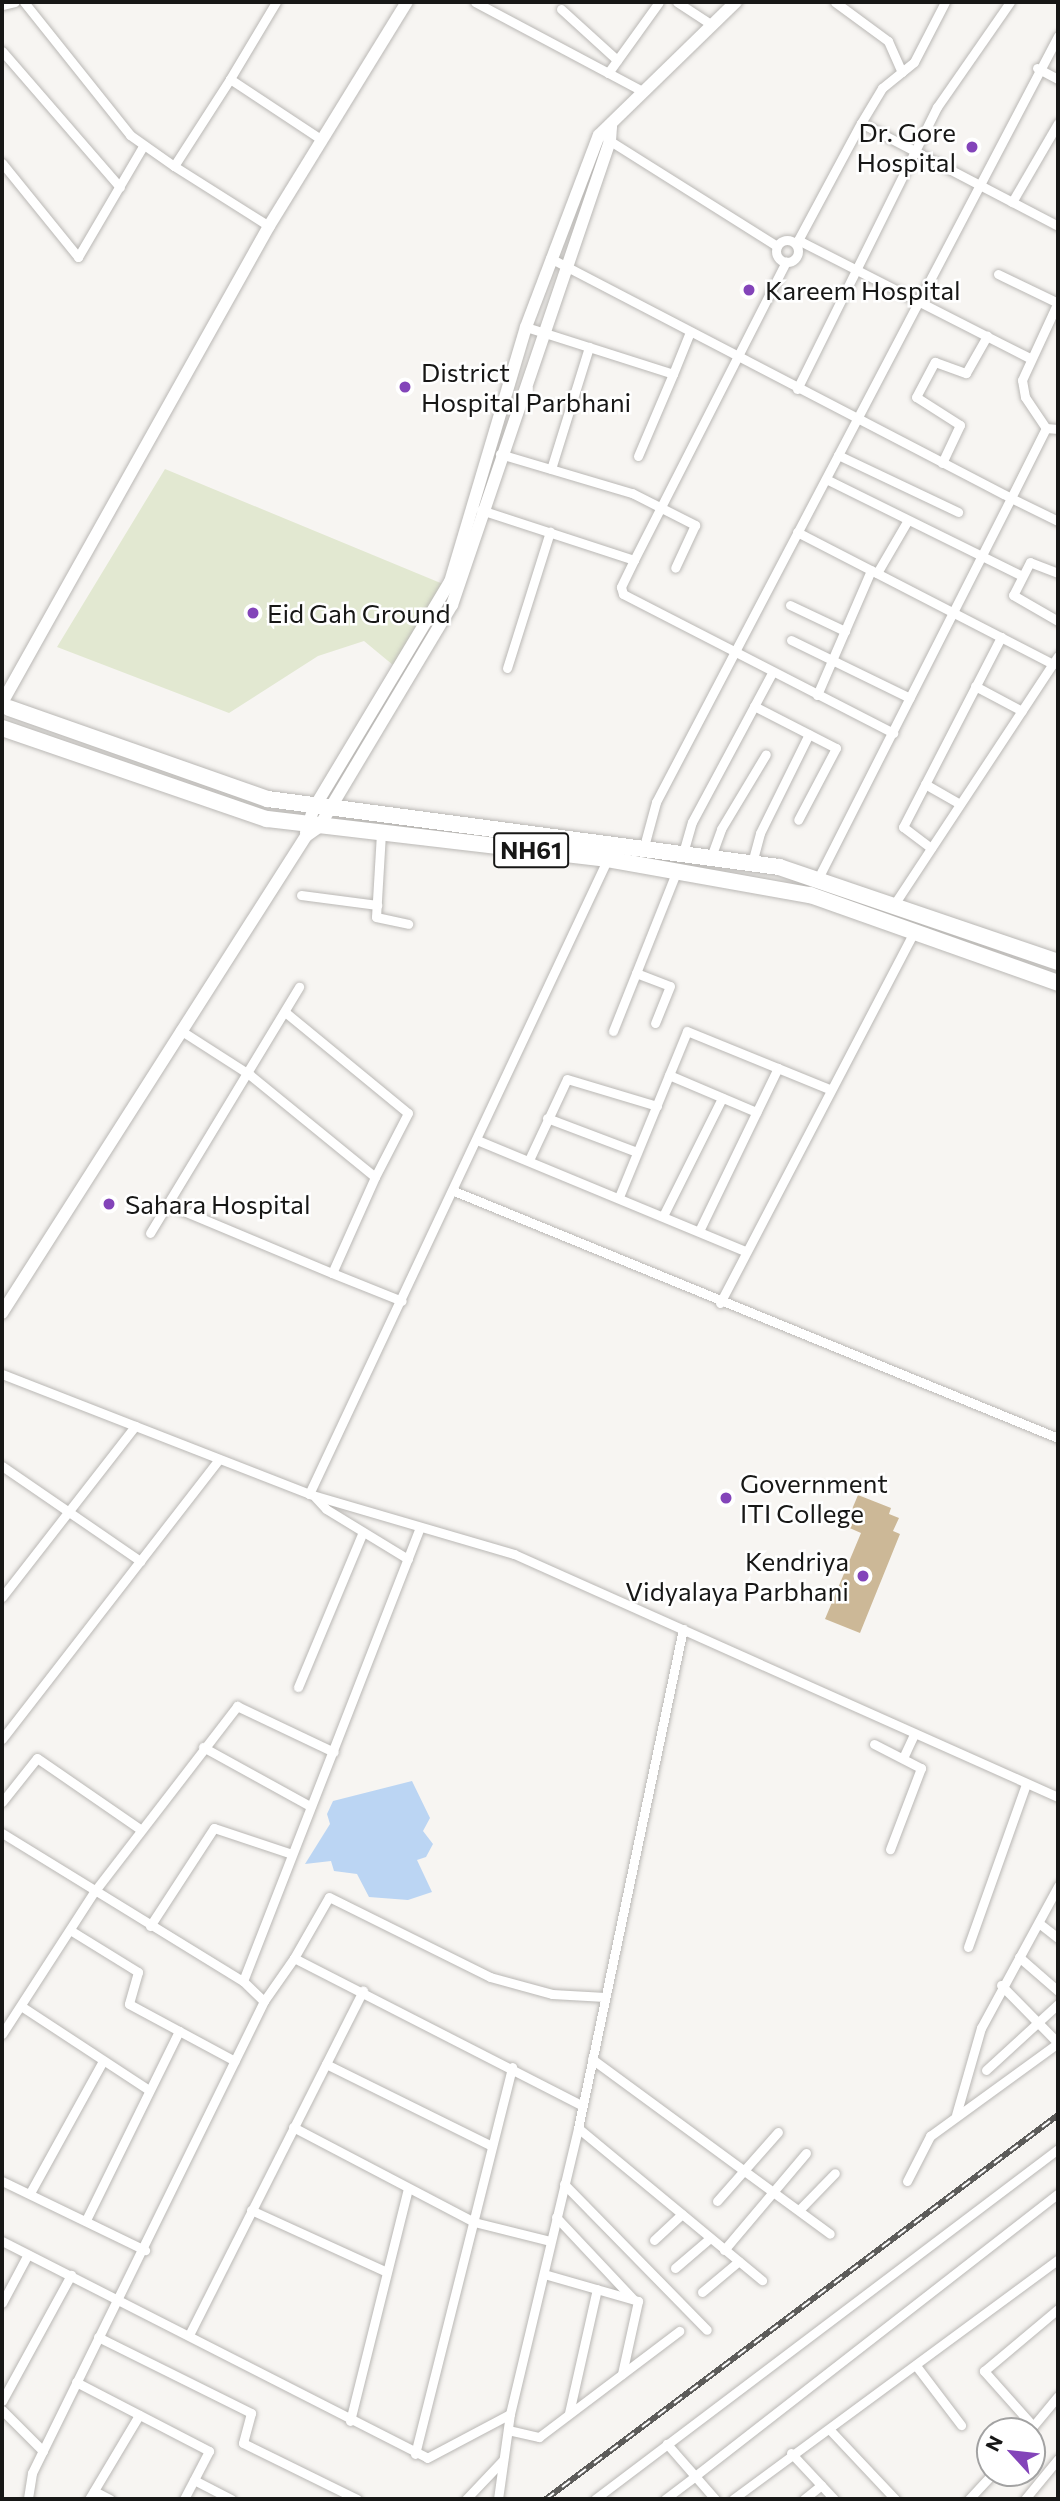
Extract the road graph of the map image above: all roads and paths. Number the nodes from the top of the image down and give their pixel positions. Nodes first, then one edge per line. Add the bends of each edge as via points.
1 (15, 2) edge
2 (24, 2) edge
3 (276, 2) edge
4 (407, 2) edge
5 (475, 2) edge
6 (659, 2) edge
7 (677, 2) edge
8 (736, 2) edge
9 (835, 2) edge
10 (945, 2) edge
11 (1010, 2) edge
12 (2, 5) edge
13 (561, 9) dead end
14 (712, 24) junction
15 (1058, 37) edge
16 (2, 51) edge
17 (617, 60) junction
18 (1038, 68) junction
19 (902, 72) junction
20 (608, 73) junction
21 (230, 79) junction
22 (1058, 79) edge
23 (644, 92) junction
24 (861, 123) junction
25 (1058, 123) edge
26 (604, 138) junction
27 (323, 140) junction
28 (143, 146) junction
29 (917, 153) junction
30 (2, 163) edge
31 (174, 166) junction
32 (977, 183) junction
33 (120, 187) junction
34 (570, 202) junction
35 (1013, 202) junction
36 (585, 208) junction
37 (269, 226) junction
38 (1058, 226) edge
39 (797, 242) junction
40 (777, 246) junction
41 (550, 258) junction
42 (786, 262) junction
43 (564, 265) junction
44 (857, 270) junction
45 (998, 274) dead end
46 (918, 301) junction
47 (1058, 303) edge
48 (526, 327) junction
49 (690, 332) junction
50 (542, 333) junction
51 (986, 336) junction
52 (589, 347) junction
53 (1028, 357) junction
54 (738, 358) junction
55 (673, 373) junction
56 (797, 389) junction
57 (857, 420) junction
58 (1046, 428) junction
59 (1058, 429) edge
60 (488, 450) junction
61 (504, 455) junction
62 (838, 455) junction
63 (638, 456) dead end
64 (942, 463) junction
65 (551, 469) junction
66 (825, 479) junction
67 (1011, 498) junction
68 (662, 506) junction
69 (471, 507) junction
70 (488, 512) junction
71 (958, 512) dead end
72 (908, 520) junction
73 (1058, 521) edge
74 (550, 532) junction
75 (797, 532) junction
76 (981, 558) junction
77 (635, 560) junction
78 (675, 568) dead end
79 (874, 572) junction
80 (1058, 573) edge
81 (1022, 576) junction
82 (790, 605) dead end
83 (953, 612) junction
84 (1058, 621) edge
85 (845, 631) junction
86 (1001, 637) junction
87 (791, 640) dead end
88 (732, 653) junction
89 (833, 660) junction
90 (1056, 660) edge
91 (507, 668) dead end
92 (772, 673) junction
93 (975, 686) junction
94 (817, 695) junction
95 (910, 698) junction
96 (4, 703) edge
97 (754, 706) junction
98 (1022, 711) junction
99 (2, 727) edge
100 (893, 733) junction
101 (809, 734) junction
102 (766, 754) dead end
103 (925, 784) junction
104 (960, 804) junction
105 (321, 809) junction
106 (798, 820) dead end
107 (311, 829) junction
108 (381, 833) junction
109 (643, 848) junction
110 (931, 848) junction
111 (610, 851) junction
112 (683, 853) junction
113 (710, 856) junction
114 (752, 863) junction
115 (641, 864) junction
116 (677, 870) junction
117 (820, 877) junction
118 (300, 895) dead end
119 (377, 905) junction
120 (902, 906) junction
121 (408, 924) dead end
122 (907, 929) junction
123 (1058, 962) edge
124 (636, 973) junction
125 (1058, 983) edge
126 (299, 987) dead end
127 (285, 1012) junction
128 (655, 1023) dead end
129 (180, 1030) junction
130 (612, 1031) dead end
131 (778, 1068) junction
132 (250, 1075) junction
133 (669, 1075) junction
134 (829, 1089) junction
135 (722, 1098) junction
136 (657, 1106) junction
137 (756, 1112) junction
138 (547, 1118) junction
139 (477, 1140) junction
140 (638, 1153) junction
141 (529, 1160) junction
142 (375, 1177) junction
143 (454, 1191) junction
144 (620, 1197) junction
145 (167, 1204) junction
146 (664, 1214) junction
147 (700, 1229) junction
148 (149, 1234) dead end
149 (745, 1251) junction
150 (332, 1273) junction
151 (402, 1301) junction
152 (720, 1303) junction
153 (2, 1313) edge
154 (2, 1374) edge
155 (135, 1426) junction
156 (1058, 1438) edge
157 (219, 1459) junction
158 (2, 1466) edge
159 (312, 1495) junction
160 (71, 1512) junction
161 (420, 1527) junction
162 (362, 1534) junction
163 (408, 1559) junction
164 (140, 1561) junction
165 (2, 1597) edge
166 (683, 1629) junction
167 (298, 1687) dead end
168 (915, 1734) junction
169 (3, 1736) edge
170 (874, 1744) dead end
171 (203, 1747) junction
172 (334, 1752) junction
173 (903, 1758) junction
174 (1026, 1784) junction
175 (1058, 1797) edge
176 (2, 1802) edge
177 (310, 1806) junction
178 (140, 1829) junction
179 (4, 1840) edge
180 (890, 1849) dead end
181 (289, 1853) junction
182 (1058, 1886) edge
183 (94, 1892) junction
184 (1041, 1924) junction
185 (150, 1926) junction
186 (70, 1930) junction
187 (1058, 1938) edge
188 (968, 1947) dead end
189 (1018, 1957) junction
190 (294, 1958) junction
191 (243, 1981) junction
192 (1001, 1984) junction
193 (363, 1990) junction
194 (1058, 1991) edge
195 (605, 1997) junction
196 (264, 2001) junction
197 (1058, 2004) edge
198 (21, 2006) junction
199 (1038, 2023) junction
200 (179, 2031) junction
201 (2, 2034) edge
202 (1058, 2043) edge
203 (592, 2059) junction
204 (103, 2060) junction
205 (235, 2061) junction
206 (326, 2064) junction
207 (512, 2067) junction
208 (986, 2070) dead end
209 (149, 2090) junction
210 (581, 2105) junction
211 (956, 2115) junction
212 (293, 2127) junction
213 (578, 2128) junction
214 (778, 2132) dead end
215 (492, 2146) junction
216 (1058, 2149) edge
217 (806, 2153) dead end
218 (742, 2168) junction
219 (835, 2173) dead end
220 (2, 2181) edge
221 (907, 2181) dead end
222 (564, 2184) junction
223 (408, 2188) junction
224 (771, 2189) junction
225 (30, 2193) junction
226 (1058, 2193) edge
227 (717, 2201) dead end
228 (800, 2209) junction
229 (251, 2210) junction
230 (682, 2214) junction
231 (555, 2217) junction
232 (86, 2220) junction
233 (474, 2222) junction
234 (830, 2234) dead end
235 (710, 2238) junction
236 (654, 2240) dead end
237 (2, 2241) edge
238 (551, 2241) junction
239 (724, 2249) junction
240 (145, 2250) junction
241 (28, 2254) junction
242 (1058, 2259) edge
243 (739, 2261) junction
244 (675, 2269) dead end
245 (387, 2272) junction
246 (544, 2274) junction
247 (71, 2276) junction
248 (762, 2280) dead end
249 (597, 2289) junction
250 (702, 2292) dead end
251 (117, 2299) junction
252 (633, 2299) junction
253 (2, 2303) edge
254 (1058, 2309) edge
255 (707, 2330) dead end
256 (679, 2331) dead end
257 (189, 2335) junction
258 (98, 2337) junction
259 (918, 2367) junction
260 (622, 2374) junction
261 (76, 2382) junction
262 (1058, 2396) edge
263 (2, 2401) edge
264 (2, 2410) edge
265 (569, 2413) junction
266 (139, 2414) junction
267 (510, 2414) junction
268 (1022, 2417) edge
269 (1040, 2417) edge
270 (350, 2421) junction
271 (961, 2425) dead end
272 (508, 2430) junction
273 (830, 2430) junction
274 (667, 2444) junction
275 (43, 2451) junction
276 (791, 2453) junction
277 (415, 2454) junction
278 (1058, 2459) edge
279 (503, 2460) junction
280 (695, 2476) junction
281 (194, 2480) junction
282 (821, 2485) junction
283 (91, 2495) edge
284 (28, 2499) edge
285 (110, 2499) edge
286 (184, 2499) edge
287 (231, 2499) edge
288 (355, 2499) edge
289 (466, 2499) edge
290 (498, 2499) edge
291 (595, 2499) edge
292 (665, 2499) edge
293 (715, 2499) edge
294 (733, 2499) edge
295 (804, 2499) edge
296 (834, 2499) edge
297 (895, 2499) edge
298 (1025, 2499) edge

1 - 12 street
2 - 28 street
3 - 21 street
4 - 27 street
5 - 20 street
6 - 17 street
7 - 14 street
8 - 14 street
9 - 19 street via 888,41
10 - 19 street via 914,62
11 - 29 street via 941,100
13 - 17 street
14 - 23 street
15 - 18 street
16 - 33 street
17 - 20 street
18 - 22 street
18 - 32 street
19 - 24 street via 881,88
20 - 23 street
21 - 27 street
21 - 31 street
23 - 26 street
24 - 29 street
24 - 39 street
25 - 35 street
26 - 34 street
26 - 36 street
26 - 40 street
27 - 37 street
28 - 31 street
28 - 33 street
29 - 32 street
29 - 44 street
30 - 33 street via 78,257
31 - 37 street
32 - 35 street
32 - 46 street
34 - 36 street
34 - 41 street
35 - 38 street
36 - 43 street
37 - 96 street
39 - 40 street via 786,240
39 - 42 street via 796,259
39 - 44 street
40 - 42 street via 777,256
41 - 43 street
41 - 48 street
42 - 54 street
43 - 49 street
43 - 50 street
44 - 46 street
44 - 56 street
45 - 47 street
46 - 51 street
46 - 57 street
47 - 53 street
48 - 50 street
48 - 60 street
49 - 54 street
49 - 55 street
50 - 52 street
50 - 61 street
51 - 53 street
51 - 64 street via 966,373 935,362 916,397 960,425
52 - 55 street
52 - 65 street
53 - 58 street via 1022,380 1025,397
54 - 56 street
54 - 68 street
55 - 63 street
56 - 57 street
57 - 62 street
57 - 64 street
58 - 59 street
58 - 67 street
60 - 61 street
60 - 69 street
61 - 65 street
61 - 70 street
62 - 66 street
62 - 71 street
64 - 67 street
65 - 68 street
66 - 72 street
66 - 75 street
67 - 73 street
67 - 76 street
68 - 77 street
68 - 78 street via 697,528
69 - 70 street
69 - 105 street via 444,597
70 - 74 street
70 - 105 street via 453,605
72 - 76 street
72 - 79 street
74 - 77 street
74 - 91 street
75 - 79 street
75 - 88 street
76 - 81 street
76 - 83 street
77 - 88 street via 623,594
79 - 83 street
79 - 85 street
80 - 81 street via 1030,562
81 - 84 street via 1013,598
82 - 85 street
83 - 86 street
83 - 95 street
85 - 89 street
86 - 90 street
86 - 93 street
87 - 89 street
88 - 92 street
88 - 109 street via 656,802
89 - 94 street
89 - 95 street
90 - 98 street
92 - 94 street
92 - 97 street
93 - 98 street
93 - 103 street
94 - 100 street
95 - 100 street
96 - 99 highway, NH61
96 - 105 highway, NH61 via 268,799
97 - 101 street
97 - 112 street via 692,822
98 - 104 street
99 - 107 highway, NH61 via 267,819
100 - 117 street
101 - 106 street via 837,750
101 - 114 street via 760,833
102 - 113 street
103 - 104 street
103 - 110 street via 903,830
104 - 110 street
105 - 107 street
105 - 111 highway, NH61
107 - 108 highway, NH61
107 - 129 street
108 - 111 highway, NH61
108 - 119 street
109 - 111 highway, NH61
109 - 112 highway, NH61
109 - 115 street
110 - 120 street
111 - 115 highway, NH61
111 - 139 street
112 - 113 highway, NH61
113 - 114 highway, NH61
114 - 117 highway, NH61
115 - 116 highway, NH61
116 - 122 highway, NH61 via 810,895
116 - 124 street
117 - 120 highway, NH61
118 - 119 street
119 - 121 street via 377,919
120 - 122 highway
120 - 123 highway, NH61
122 - 125 highway, NH61
122 - 134 street
124 - 128 street via 670,986
124 - 130 street
126 - 127 street
127 - 132 street
127 - 142 street via 408,1113
129 - 132 street
129 - 153 street
131 - 133 street via 692,1031 683,1035
131 - 134 street
131 - 137 street
132 - 142 street
132 - 145 street
133 - 135 street
133 - 136 street
134 - 149 street
135 - 137 street
135 - 146 street
136 - 138 street via 570,1078 562,1083
136 - 140 street
137 - 147 street
138 - 140 street
138 - 141 street
139 - 141 street
139 - 143 street
140 - 144 street
141 - 144 street
142 - 150 street
143 - 151 street
143 - 152 street
144 - 146 street
145 - 148 street
145 - 150 street
146 - 147 street
147 - 149 street
149 - 152 street
150 - 151 street
151 - 159 street
152 - 156 street
154 - 155 street
155 - 157 street
155 - 160 street
157 - 159 street
157 - 164 street
158 - 160 street
159 - 161 street
159 - 162 street
160 - 164 street
160 - 165 street
161 - 163 street
161 - 166 street via 514,1554
162 - 163 street
162 - 167 street
163 - 172 street
164 - 169 street
166 - 168 street
166 - 195 street
168 - 173 street
168 - 174 street
170 - 173 street
171 - 172 street via 240,1704
171 - 177 street
171 - 178 street
172 - 177 street
173 - 180 street via 921,1770
174 - 175 street
174 - 188 street
176 - 178 street via 37,1758
177 - 181 street
178 - 183 street
179 - 183 street
181 - 185 street via 214,1828
181 - 191 street
182 - 184 street
183 - 185 street
183 - 186 street
184 - 187 street
184 - 189 street
185 - 191 street
186 - 198 street
186 - 200 street via 137,1970 130,2004
189 - 192 street
189 - 194 street
190 - 193 street
190 - 195 street via 329,1896 490,1977 552,1994
190 - 196 street
191 - 196 street
192 - 199 street
192 - 211 street via 981,2028
193 - 206 street
193 - 207 street
195 - 203 street
196 - 205 street
197 - 199 street
198 - 201 street
198 - 204 street
199 - 202 street
199 - 208 street
200 - 205 street
200 - 209 street
202 - 211 street
203 - 210 street
203 - 218 street
204 - 209 street
204 - 225 street
205 - 240 street
206 - 212 street
206 - 215 street
207 - 210 street
207 - 215 street
209 - 232 street
210 - 213 street
211 - 221 street via 926,2141
212 - 223 street
212 - 229 street
213 - 222 street
213 - 230 street
214 - 218 street
215 - 233 street
216 - 274 street
217 - 224 street
218 - 224 street
218 - 227 street
219 - 228 street
220 - 225 street
222 - 231 street
222 - 255 street
223 - 233 street
223 - 245 street
224 - 228 street
224 - 239 street
225 - 232 street
226 - 280 street
228 - 234 street
229 - 245 street
229 - 257 street
230 - 235 street
230 - 236 street
231 - 238 street
231 - 252 street
232 - 240 street
233 - 238 street
233 - 277 street
235 - 239 street
235 - 244 street
237 - 241 street
238 - 246 street
239 - 243 street
240 - 251 street
241 - 247 street
241 - 253 street
242 - 259 street
243 - 248 street
243 - 250 street
245 - 270 street
246 - 249 street
246 - 267 street
247 - 251 street
247 - 263 street
249 - 252 street
249 - 265 street
251 - 257 street
251 - 258 street
252 - 260 street via 639,2303
254 - 268 street via 984,2371
256 - 260 street
257 - 270 street
258 - 261 street
258 - 288 street via 251,2413 242,2442
259 - 271 street
259 - 273 street
260 - 265 street
261 - 266 street
261 - 275 street
262 - 269 street
264 - 275 street
265 - 272 street via 539,2437
266 - 281 street via 209,2451
266 - 283 street
267 - 272 street
267 - 277 street via 426,2458
270 - 277 street
272 - 279 street
273 - 276 street
273 - 297 street
274 - 280 street
274 - 291 street
275 - 284 street
276 - 282 street
276 - 294 street
278 - 298 street
279 - 289 street
279 - 290 street
280 - 292 street
280 - 293 street
281 - 286 street
281 - 287 street
282 - 295 street
282 - 296 street
283 - 285 street

